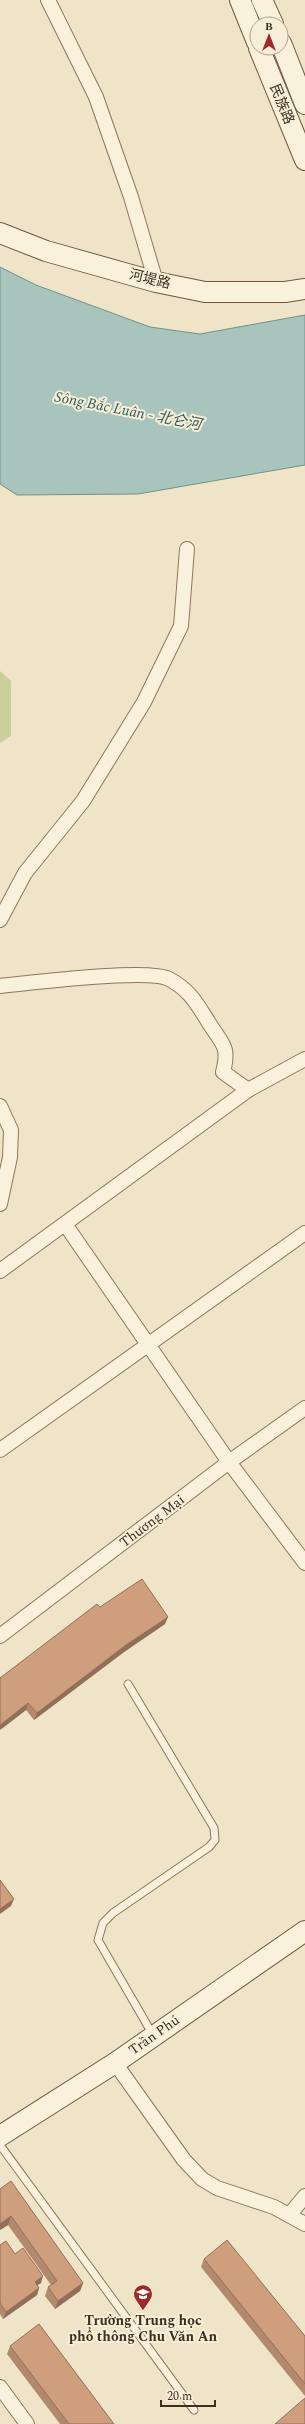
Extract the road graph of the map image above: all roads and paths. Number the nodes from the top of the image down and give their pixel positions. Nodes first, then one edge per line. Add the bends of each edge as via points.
1 (48, 0) edge
2 (240, 0) edge
3 (262, 0) edge
4 (269, 16) edge
5 (249, 22) edge
6 (263, 56) edge
7 (286, 56) edge
8 (305, 104) edge
9 (305, 160) edge
10 (0, 233) edge
11 (156, 282) junction
12 (305, 289) edge
13 (187, 549) dead end
14 (0, 920) edge
15 (0, 986) edge
16 (304, 1061) edge
17 (248, 1090) junction
18 (0, 1106) edge
19 (0, 1204) edge
20 (65, 1224) junction
21 (305, 1233) edge
22 (0, 1271) edge
23 (149, 1344) junction
24 (305, 1408) edge
25 (0, 1450) edge
26 (229, 1462) junction
27 (305, 1563) edge
28 (0, 1636) edge
29 (128, 1684) dead end
30 (305, 1930) edge
31 (153, 2035) junction
32 (115, 2063) junction
33 (0, 2136) edge
34 (0, 2145) edge
35 (305, 2196) edge
36 (290, 2214) junction
37 (305, 2224) edge
38 (0, 2387) edge
39 (194, 2410) dead end
40 (27, 2424) edge

1 - 11 street via 96,97 131,197
2 - 5 street
3 - 4 street
6 - 9 street, 民族路
7 - 8 street, 民族路
10 - 11 street, 河堤路 via 46,251
11 - 12 street, 河堤路 via 205,292 285,292
13 - 14 street via 181,626 144,702 83,801 26,873
15 - 17 street via 137,974 168,978 190,992 225,1046 227,1057 223,1072
16 - 17 street
17 - 20 street
18 - 19 street via 11,1130 10,1157
20 - 22 street
20 - 23 street
21 - 23 street
23 - 25 street
23 - 26 street
24 - 26 street, Thương Mại
26 - 27 street
26 - 28 street, Thương Mại
29 - 31 lane via 214,1828 215,1840 209,1847 113,1913 103,1923 98,1940
30 - 31 street, Trần Phú
31 - 32 street, Trần Phú
32 - 33 street, Trần Phú
32 - 36 street via 184,2160 202,2178 217,2188
34 - 39 lane
35 - 36 street
36 - 37 street
38 - 40 street

